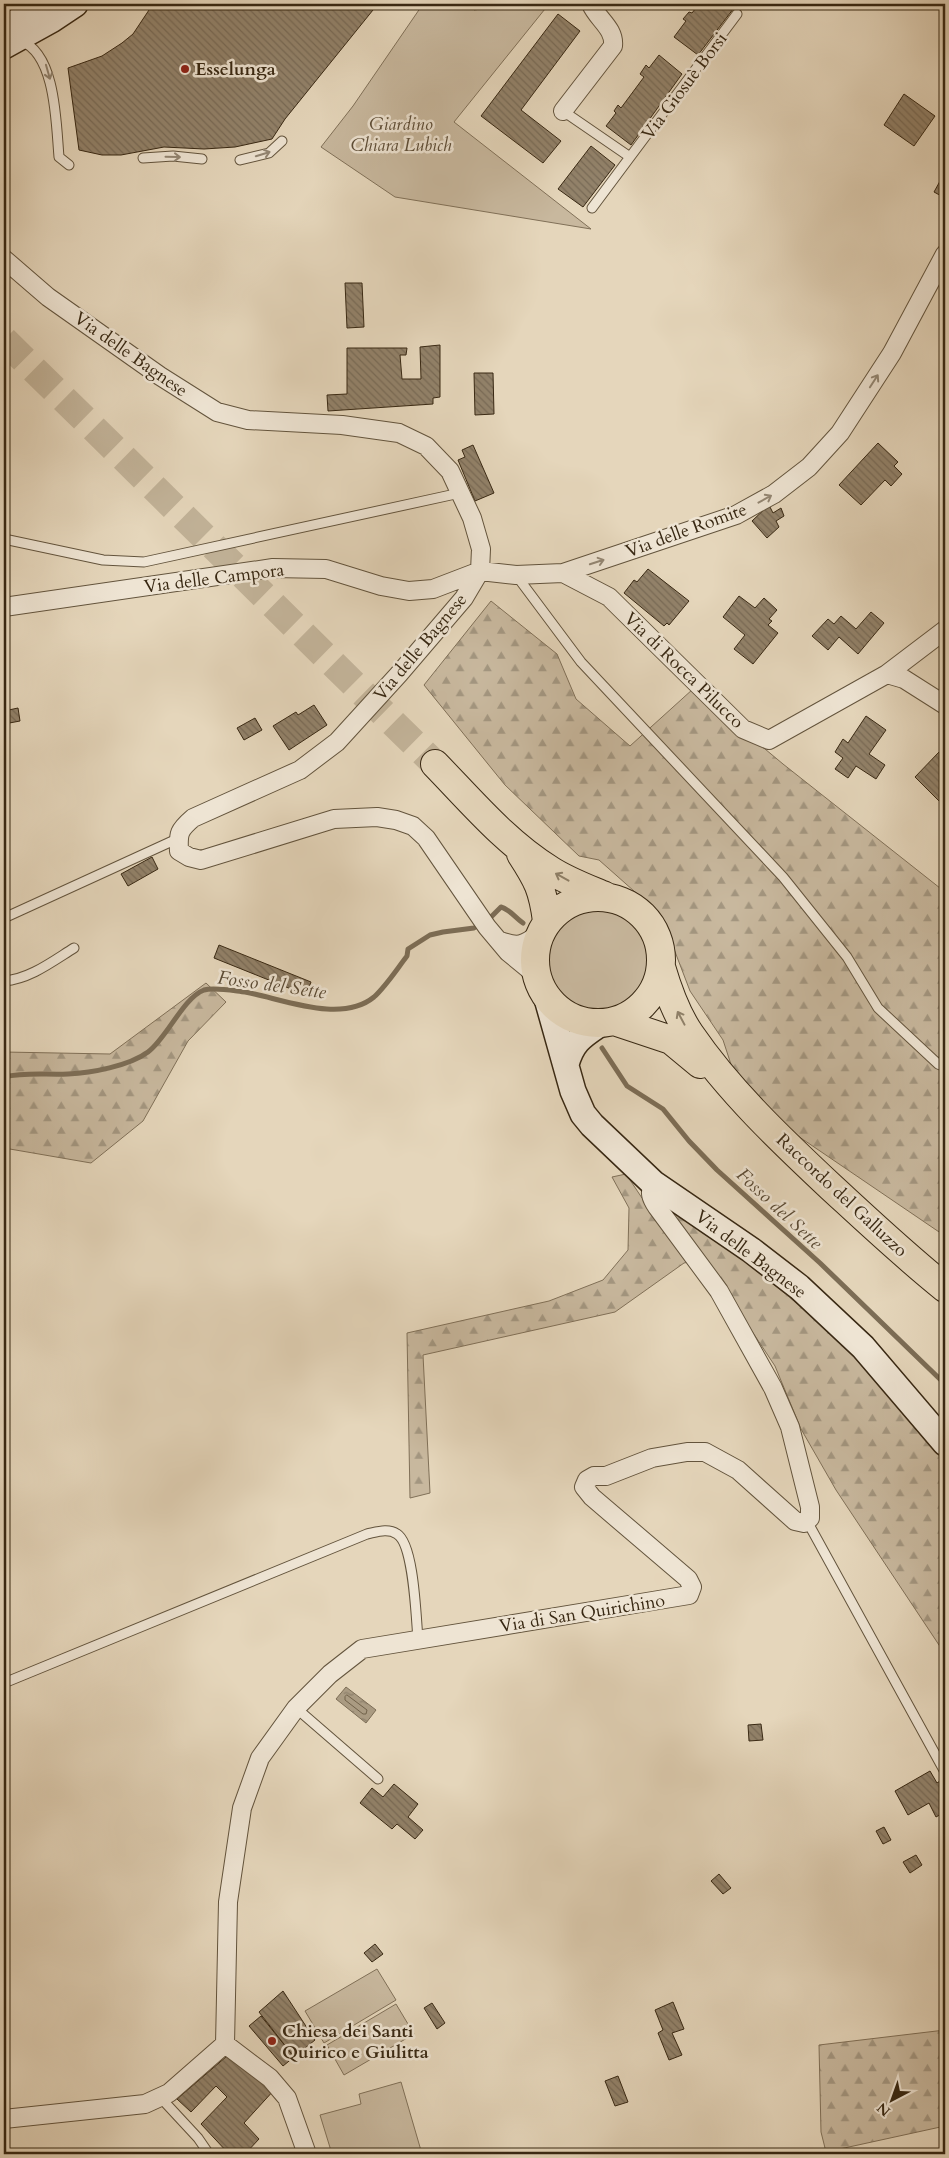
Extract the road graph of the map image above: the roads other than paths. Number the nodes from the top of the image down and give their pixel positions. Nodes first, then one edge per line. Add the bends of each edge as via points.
1 (43, 4) edge
2 (75, 4) edge
3 (591, 4) edge
4 (738, 14) dead end
5 (8, 38) edge
6 (563, 111) joint
7 (282, 141) dead end
8 (630, 157) junction
9 (143, 158) dead end
10 (202, 159) dead end
11 (240, 160) dead end
12 (69, 165) dead end
13 (592, 208) dead end
14 (945, 254) edge
15 (4, 259) edge
16 (460, 493) junction
17 (4, 540) edge
18 (480, 571) junction
19 (563, 573) junction
20 (516, 575) junction
21 (4, 607) edge
22 (945, 630) edge
23 (887, 674) junction
24 (945, 705) edge
25 (435, 764) tunnel mouth
26 (178, 838) junction
27 (513, 842) junction
28 (606, 896) junction
29 (4, 918) edge
30 (544, 927) junction
31 (492, 934) junction
32 (74, 948) dead end
33 (661, 967) junction
34 (4, 981) edge
35 (541, 985) junction
36 (606, 1023) junction
37 (566, 1064) junction
38 (945, 1067) edge
39 (742, 1098) junction
40 (653, 1183) junction
41 (945, 1288) edge
42 (945, 1443) edge
43 (807, 1521) junction
44 (418, 1639) junction
45 (4, 1683) edge
46 (296, 1708) junction
47 (945, 1772) edge
48 (378, 1779) dead end
49 (225, 2044) junction
50 (160, 2097) junction
51 (4, 2119) edge
52 (209, 2154) edge
53 (307, 2154) edge

1 - 5 main road
2 - 5 main road
3 - 6 street, Via Giosuè Borsi via 611,30 613,46
4 - 8 lane, Via Giosuè Borsi
5 -> 12 lane via 32,45 45,63 59,157
6 - 8 lane, Via Giosuè Borsi
11 -> 7 lane via 270,153
8 - 13 lane, Via Giosuè Borsi
9 -> 10 lane via 173,156
19 -> 14 street, Via delle Romite via 736,515 774,494 809,467 840,433 892,353
15 - 16 street, Via delle Bagnese via 48,297 217,412 248,420 342,425 399,433 426,446 450,471
16 - 17 lane via 144,562 103,560
16 - 18 street, Via delle Bagnese via 481,549
18 - 20 street, Via delle Romite
18 - 21 street, Via delle Campora via 433,589 409,591 326,569 273,568
18 - 26 street, Via delle Bagnese via 464,598 337,742 300,770 193,818 181,828
19 - 20 street, Via delle Romite
19 - 23 street, Via di Rocca Pilucco via 609,596 743,729 769,740
20 - 38 lane via 580,662 783,877 847,957 878,1008
22 - 23 street, Via di Rocca Pilucco
23 - 24 street via 904,679
25 - 27 main road
26 - 29 lane
26 - 31 street via 179,851 201,860 334,819 378,817 396,820 413,826 426,838
28 -> 27 main road via 549,869
27 - 30 main road via 538,879 544,898
28 - 30 main road via 573,901 557,911
28 - 33 main road via 626,902 653,926 661,951
30 - 31 street via 519,946
30 - 35 main road via 535,950
31 - 35 street
32 - 34 lane via 30,974
33 - 36 main road via 652,994 643,1005 631,1014
39 -> 33 main road, Raccordo del Galluzzo via 689,1033 673,1003
35 - 36 main road via 563,1012 576,1019
35 - 37 main road, Via delle Bagnese
36 - 37 main road via 575,1042
36 - 39 main road, Raccordo del Galluzzo via 670,1040
37 - 40 main road, Via delle Bagnese via 572,1091 583,1114
39 - 41 main road, Raccordo del Galluzzo via 827,1183
40 - 42 main road, Via delle Bagnese via 799,1287 863,1347
40 - 43 street via 651,1196 657,1207 719,1291 773,1388 790,1427 810,1508
43 - 44 street, Via di San Quirichino via 795,1521 738,1470 705,1452 652,1458 606,1476 594,1476 586,1480 584,1487 688,1579 692,1587 689,1595
43 - 47 lane
44 - 45 lane via 409,1552 399,1535 389,1530 367,1534
44 - 46 street, Via di San Quirichino via 362,1649 330,1674
46 - 48 lane
46 - 49 street, Via di San Quirichino via 260,1758 242,1808 228,1902
49 - 50 street via 169,2093
49 - 53 street via 270,2078 287,2098
50 - 51 street via 145,2104
50 - 52 lane

